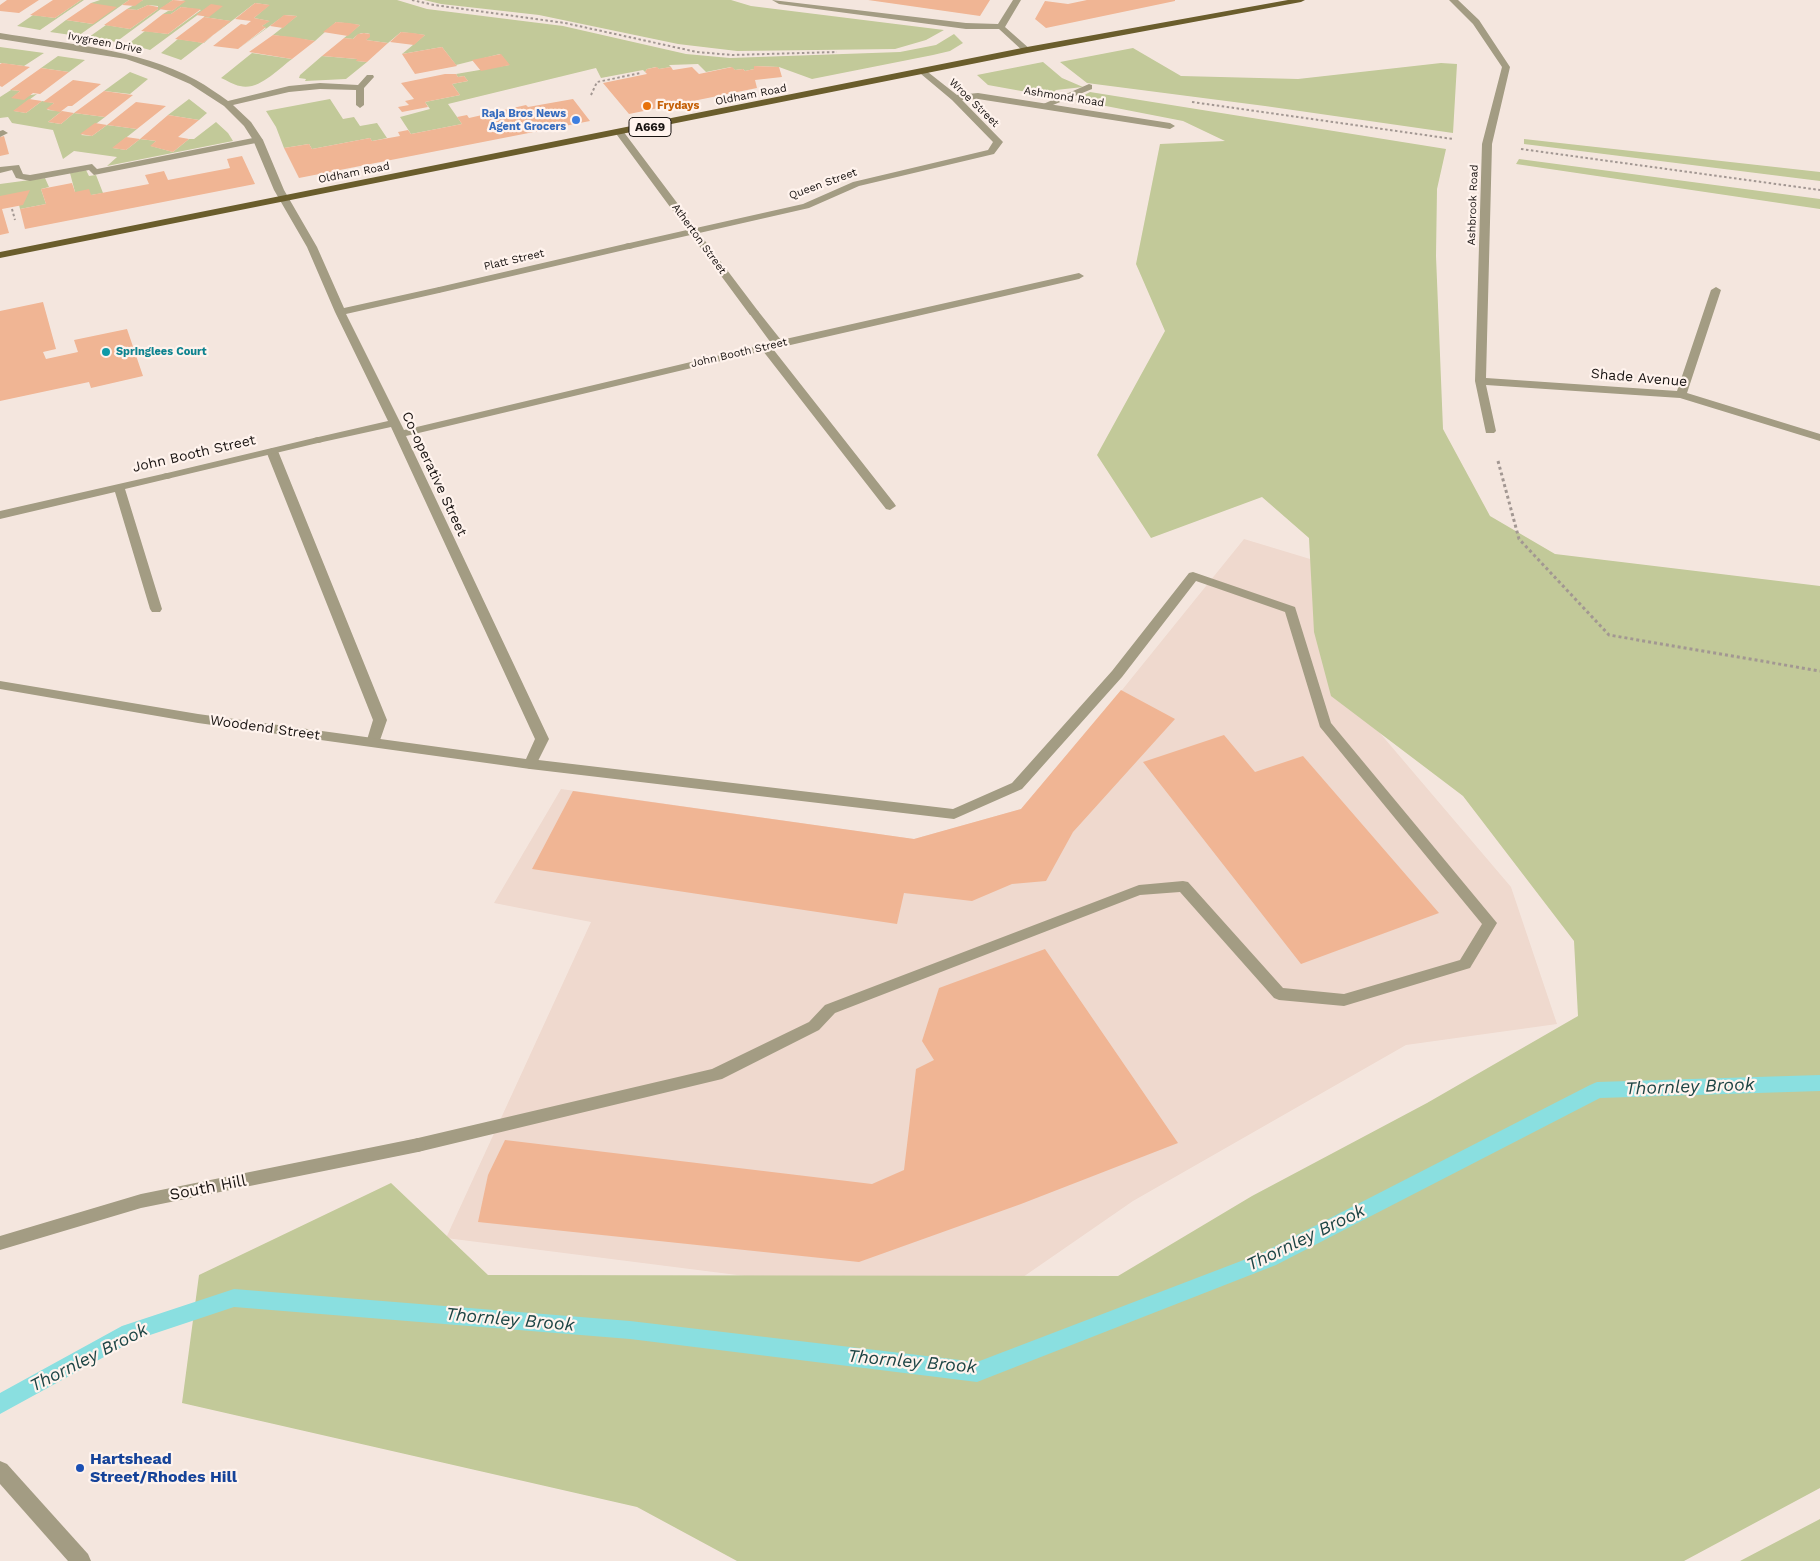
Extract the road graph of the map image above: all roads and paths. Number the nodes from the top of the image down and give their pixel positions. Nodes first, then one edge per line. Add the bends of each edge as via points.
1 (412, 0) edge
2 (776, 0) edge
3 (1017, 0) edge
4 (1301, 0) edge
5 (1453, 0) edge
6 (1001, 27) junction
7 (0, 36) edge
8 (1027, 50) junction
9 (839, 52) dead end
10 (924, 72) junction
11 (641, 73) dead end
12 (370, 77) dead end
13 (1089, 87) dead end
14 (360, 88) junction
15 (591, 95) dead end
16 (954, 98) junction
17 (1187, 101) dead end
18 (227, 104) junction
19 (360, 105) dead end
20 (1046, 105) junction
21 (1170, 126) dead end
22 (620, 132) junction
23 (1458, 139) dead end
24 (258, 140) junction
25 (1521, 149) dead end
26 (991, 152) joint
27 (0, 170) edge
28 (1820, 190) edge
29 (285, 198) junction
30 (693, 231) junction
31 (0, 255) edge
32 (1079, 276) dead end
33 (1716, 290) dead end
34 (340, 312) junction
35 (772, 346) junction
36 (1480, 381) junction
37 (1681, 395) junction
38 (394, 423) junction
39 (1490, 431) joint
40 (400, 434) junction
41 (1820, 438) edge
42 (272, 452) junction
43 (119, 487) junction
44 (890, 506) dead end
45 (0, 514) edge
46 (156, 609) dead end
47 (1820, 671) edge
48 (0, 685) edge
49 (373, 744) junction
50 (530, 764) junction
51 (0, 1242) edge
52 (0, 1470) edge
53 (81, 1561) edge

1 - 9 path via 565,23 697,52
2 - 6 street via 966,26
3 - 6 street
4 - 8 main road, Oldham Road / A669
5 - 36 street, Ashbrook Road via 1476,22 1506,67 1487,144
6 - 8 street
7 - 18 street, Ivygreen Drive via 138,60 187,79
8 - 10 main road, Oldham Road / A669
10 - 16 street, Wroe Street
10 - 22 main road, Oldham Road / A669
11 - 15 path via 597,82
12 - 14 street
13 - 20 street
14 - 18 street via 320,86 289,89
14 - 19 street
16 - 20 street, Ashmond Road via 978,96
16 - 26 street, Wroe Street via 998,142
17 - 23 path
18 - 24 street, Ivygreen Drive via 248,124
20 - 21 street, Ashmond Road
22 - 29 main road, Oldham Road / A669
22 - 30 street, Atherton Street
24 - 27 street via 94,172 92,167 30,178 19,176 16,167
24 - 29 street, Ivygreen Drive
25 - 28 path
26 - 30 street, Queen Street via 856,184 806,206
29 - 31 main road, Oldham Road / A669
29 - 34 street, Co-operative Street via 312,247
30 - 34 street, Platt Street
30 - 35 street, Atherton Street via 754,313
32 - 35 street, John Booth Street
33 - 37 street
34 - 38 street, Co-operative Street
35 - 40 street, John Booth Street
35 - 44 street, Atherton Street
36 - 37 street, Shade Avenue
36 - 39 street, Ashbrook Road
37 - 41 street, Shade Avenue
38 - 40 street, Co-operative Street
38 - 42 street, John Booth Street
39 - 47 path via 1519,540 1609,635
40 - 50 street, Co-operative Street via 542,739
42 - 43 street, John Booth Street
42 - 49 street via 380,720
43 - 45 street, John Booth Street
43 - 46 street
48 - 49 street, Woodend Street via 102,704
49 - 50 street, Woodend Street
50 - 51 street, South Hill via 954,814 1017,786 1117,674 1193,576 1291,610 1325,724 1490,923 1465,964 1344,1000 1279,994 1183,886 1139,890 830,1009 814,1026 716,1075 418,1144 141,1201
52 - 53 street

